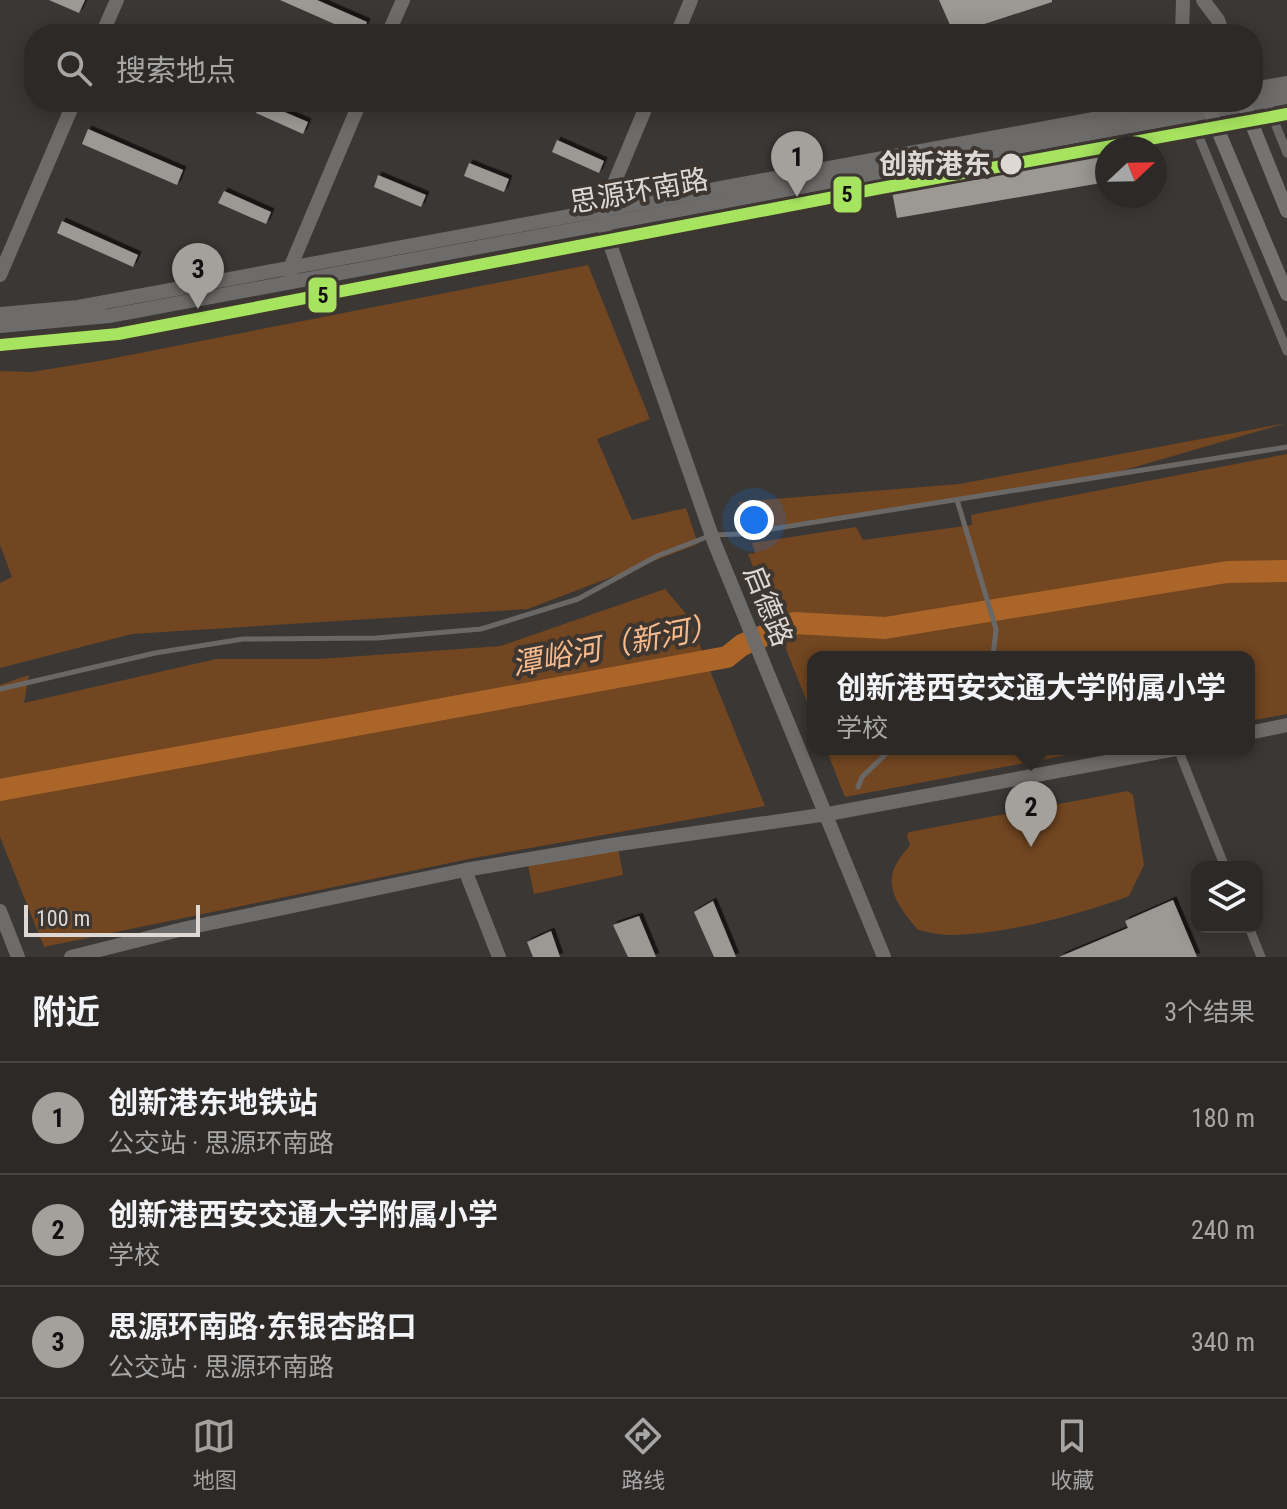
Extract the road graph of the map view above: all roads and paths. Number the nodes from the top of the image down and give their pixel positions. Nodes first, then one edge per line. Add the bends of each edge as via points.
1 (117, 0) edge
2 (403, 0) edge
3 (691, 0) edge
4 (1183, 0) edge
5 (1203, 0) edge
6 (106, 24) edge
7 (392, 24) edge
8 (681, 24) edge
9 (1182, 24) edge
10 (1219, 24) edge
11 (1287, 83) edge
12 (1263, 87) edge
13 (1287, 97) edge
14 (1263, 101) edge
15 (1266, 101) junction
16 (70, 112) edge
17 (356, 112) edge
18 (644, 112) edge
19 (1166, 112) edge
20 (1189, 112) edge
21 (1211, 112) edge
22 (1246, 112) edge
23 (1287, 153) edge
24 (1287, 211) edge
25 (602, 218) junction
26 (0, 275) edge
27 (291, 275) junction
28 (1287, 294) edge
29 (0, 314) edge
30 (0, 326) edge
31 (1287, 351) edge
32 (1287, 447) edge
33 (957, 499) junction
34 (713, 539) junction
35 (994, 651) edge
36 (0, 689) edge
37 (1287, 725) edge
38 (1255, 732) edge
39 (885, 755) edge
40 (1145, 755) edge
41 (1179, 755) edge
42 (858, 787) dead end
43 (828, 814) junction
44 (1223, 861) edge
45 (465, 870) junction
46 (0, 911) edge
47 (1251, 933) edge
48 (18, 956) edge
49 (71, 957) edge
50 (499, 957) edge
51 (884, 957) edge
52 (1261, 957) edge

1 - 6 street
2 - 7 street
3 - 8 street
4 - 9 street
5 - 10 street
11 - 12 street
13 - 15 street, 思源环南路
14 - 15 street, 思源环南路
15 - 23 street
16 - 26 street
17 - 27 street
18 - 25 street
19 - 25 street, 思源环南路
20 - 31 street
21 - 28 main road
22 - 24 main road
25 - 27 street, 思源环南路
25 - 34 street, 启德路
27 - 29 street, 思源环南路
27 - 30 street, 思源环南路 via 109,316
32 - 33 lane
33 - 34 lane
33 - 35 lane via 996,629
34 - 36 lane via 657,556 578,599 481,629 377,638 243,639 155,653
34 - 43 street, 启德路
37 - 38 street
39 - 42 lane
40 - 43 street
41 - 44 street
43 - 45 street
43 - 51 street, 启德路
45 - 49 street
45 - 50 street
46 - 48 street
47 - 52 street

